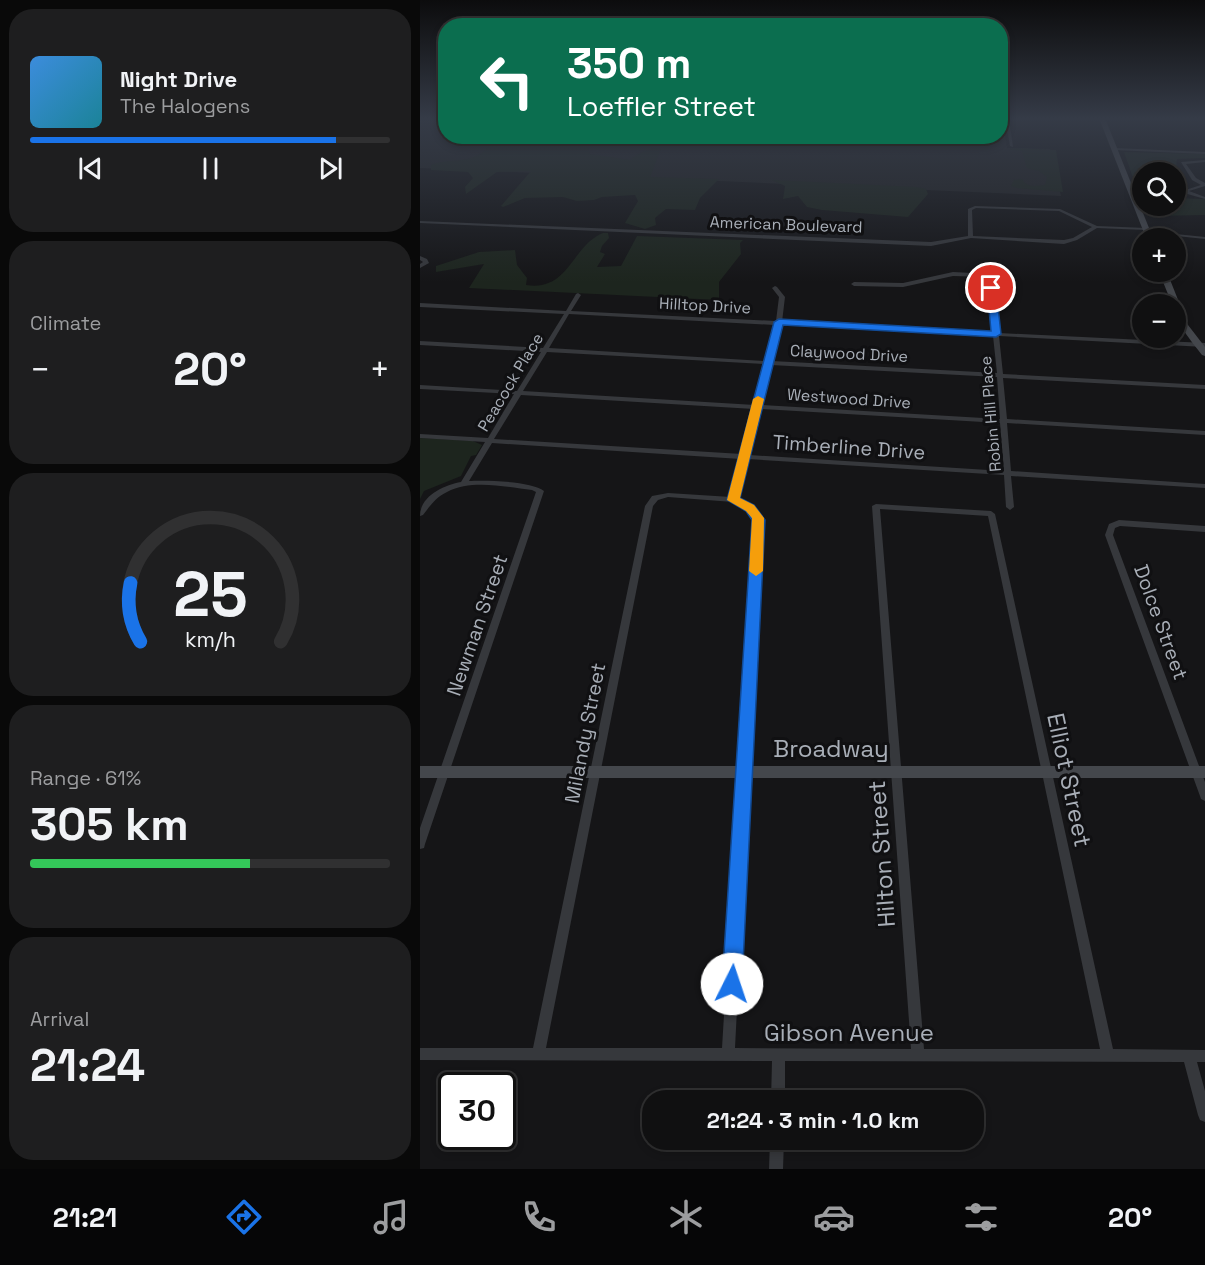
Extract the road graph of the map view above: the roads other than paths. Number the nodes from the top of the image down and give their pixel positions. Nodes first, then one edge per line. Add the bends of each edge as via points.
1 (1124, 173) edge
2 (1190, 173) edge
3 (1132, 192) edge
4 (1186, 192) joint
5 (1205, 198) edge
6 (420, 222) edge
7 (1096, 227) junction
8 (1132, 231) edge
9 (1186, 236) edge
10 (971, 237) junction
11 (1205, 238) edge
12 (420, 258) edge
13 (420, 266) edge
14 (854, 284) dead end
15 (775, 288) dead end
16 (578, 294) dead end
17 (420, 304) edge
18 (567, 312) junction
19 (779, 322) junction
20 (1186, 327) edge
21 (996, 334) junction
22 (420, 343) edge
23 (1203, 348) edge
24 (545, 350) junction
25 (768, 362) junction
26 (1000, 375) junction
27 (420, 387) edge
28 (1205, 387) edge
29 (520, 392) junction
30 (757, 405) junction
31 (1004, 421) junction
32 (1205, 433) edge
33 (420, 436) edge
34 (490, 440) junction
35 (743, 457) junction
36 (1009, 474) junction
37 (464, 483) junction
38 (1205, 486) edge
39 (734, 500) junction
40 (876, 506) joint
41 (1010, 507) dead end
42 (420, 513) edge
43 (1205, 529) edge
44 (596, 771) junction
45 (420, 772) edge
46 (446, 772) junction
47 (746, 772) junction
48 (897, 772) junction
49 (1046, 772) junction
50 (1201, 772) edge
51 (1205, 796) edge
52 (420, 844) edge
53 (420, 1054) edge
54 (538, 1054) junction
55 (728, 1054) junction
56 (779, 1055) junction
57 (1108, 1055) junction
58 (918, 1056) junction
59 (1205, 1056) edge
60 (1189, 1057) junction
61 (778, 1090) edge
62 (1205, 1115) edge
63 (777, 1150) edge
64 (776, 1169) edge

1 - 3 street
2 - 4 street via 1205,185
4 - 5 street
6 - 10 street, American Boulevard via 931,244
7 - 8 street
7 - 10 street, American Boulevard via 1070,241
7 - 10 street via 1060,210 975,207 970,209
9 - 11 street
12 - 13 street via 426,263
14 - 21 street, Robin Hill Place via 903,285 953,274 990,275
15 - 19 street via 782,297
16 - 18 street, Peacock Place
17 - 18 street, Hilltop Drive
18 - 19 street, Hilltop Drive
18 - 24 street, Peacock Place
19 - 21 street, Hilltop Drive
19 - 25 street
20 - 23 street
21 - 23 street, Hilltop Drive
21 - 26 street, Robin Hill Place
22 - 24 street, Claywood Drive
24 - 25 street, Claywood Drive
24 - 29 street, Peacock Place
25 - 26 street, Claywood Drive
25 - 30 street
26 - 28 street, Claywood Drive
26 - 31 street, Robin Hill Place
27 - 29 street, Westwood Drive
29 - 30 street, Westwood Drive
29 - 34 street, Peacock Place
30 - 31 street, Westwood Drive
30 - 35 street
31 - 32 street, Westwood Drive
31 - 36 street, Robin Hill Place
33 - 34 street, Timberline Drive
34 - 35 street, Timberline Drive
34 - 37 street, Peacock Place
35 - 36 street, Timberline Drive
35 - 39 street
36 - 38 street, Timberline Drive
36 - 41 street, Robin Hill Place
37 - 42 street via 434,495
37 - 46 street, Newman Street via 534,488 540,493
39 - 44 street, Milandy Street via 668,495 650,503
39 - 47 street via 750,508 758,520
40 - 48 street, Hilton Street
40 - 49 street, Elliot Street via 990,514
43 - 50 street, Dolce Street via 1119,523 1109,535
44 - 46 street, Broadway
44 - 47 street, Broadway
44 - 54 street, Milandy Street
45 - 46 street, Broadway
46 - 52 street, Newman Street
47 - 48 street, Broadway
47 - 55 street
48 - 49 street, Broadway
48 - 58 street, Hilton Street
49 - 50 street, Broadway
49 - 57 street, Elliot Street
50 - 51 street, Dolce Street
53 - 54 street, Gibson Avenue
54 - 55 street, Gibson Avenue
55 - 56 street, Gibson Avenue
56 - 58 street, Gibson Avenue
56 - 61 street
57 - 58 street, Gibson Avenue
57 - 60 street, Gibson Avenue
59 - 60 street, Gibson Avenue
60 - 62 street
63 - 64 street

